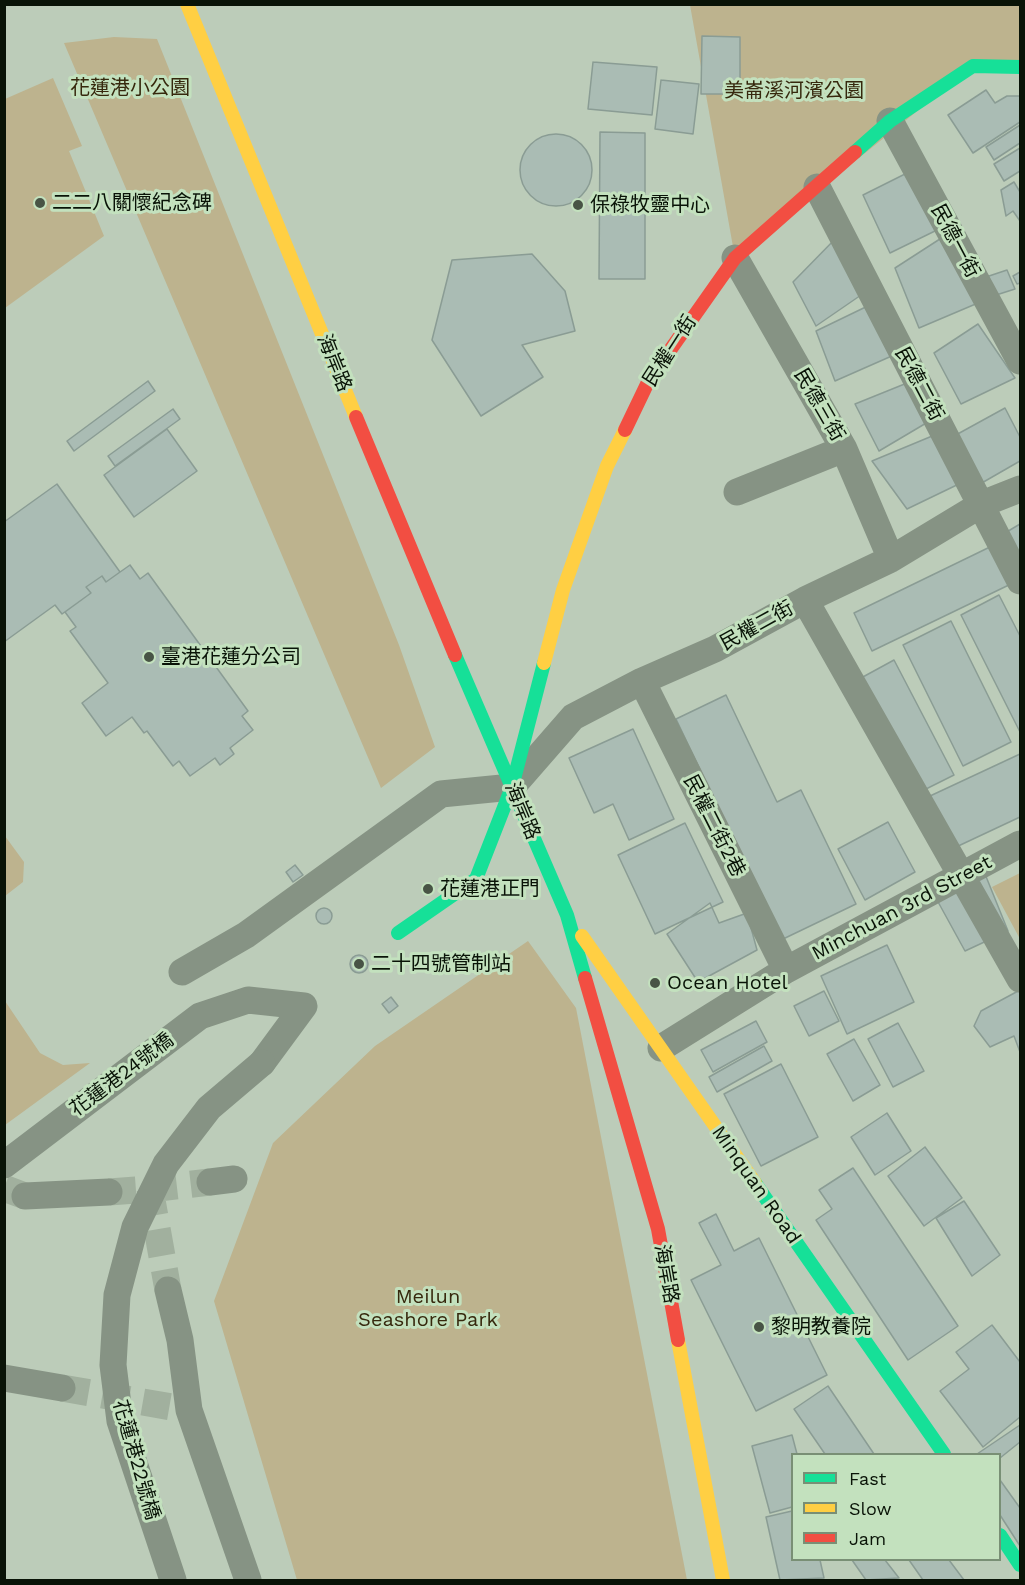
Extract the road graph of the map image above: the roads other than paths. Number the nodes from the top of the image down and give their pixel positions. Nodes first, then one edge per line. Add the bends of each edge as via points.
1 (187, 4) edge
2 (1020, 67) edge
3 (890, 121) junction
4 (817, 187) junction
5 (735, 258) junction
6 (1020, 361) edge
7 (844, 450) junction
8 (1020, 489) edge
9 (737, 492) dead end
10 (982, 504) junction
11 (891, 559) junction
12 (1020, 581) edge
13 (805, 600) junction
14 (642, 681) junction
15 (512, 787) junction
16 (1020, 844) edge
17 (963, 874) junction
18 (567, 915) junction
19 (398, 933) dead end
20 (786, 970) junction
21 (182, 972) dead end
22 (1020, 979) edge
23 (248, 1000) joint
24 (661, 1048) junction
25 (4, 1165) edge
26 (109, 1192) tunnel mouth
27 (25, 1196) tunnel mouth
28 (168, 1290) tunnel mouth
29 (4, 1378) edge
30 (62, 1388) tunnel mouth
31 (943, 1453) edge
32 (1001, 1538) edge
33 (1020, 1565) edge
34 (173, 1581) edge
35 (248, 1581) edge
36 (723, 1581) edge

1 - 15 street, 海岸路 via 416,565
2 - 3 street, 民權一街 via 973,66
3 - 4 street, 民權一街
3 - 6 street, 民德一街
4 - 5 street, 民權一街
4 - 10 street, 民德二街
5 - 7 street, 民德三街
5 - 15 street, 民權一街 via 649,380 607,466 563,590
7 - 9 street
7 - 11 street, 民德三街
8 - 10 street, 民權二街
10 - 11 street, 民權二街
10 - 12 street, 民德二街
11 - 13 street, 民權二街
13 - 14 street, 民權二街 via 715,649
13 - 17 street
14 - 15 street, 民權二街 via 573,717
14 - 20 street, 民權二街2巷
15 - 18 street, 海岸路
15 - 19 street, 民權一街 via 476,879
15 - 21 street via 441,794 246,935
16 - 17 street, Minchuan 3rd Street
17 - 20 street, Minchuan 3rd Street
17 - 22 street
18 - 24 street, Minquan Road
18 - 36 street, 海岸路 via 658,1229
20 - 24 street, Minchuan 3rd Street
23 - 25 street, 花蓮港24號橋 via 200,1016
23 - 34 street, 花蓮港22號橋, bridge via 313,1000 262,1063 208,1108 166,1164 135,1227 117,1295 113,1365 120,1421
24 - 31 street, Minquan Road
26 - 27 street
28 - 35 street via 180,1340 189,1410
29 - 30 street
32 - 33 street

